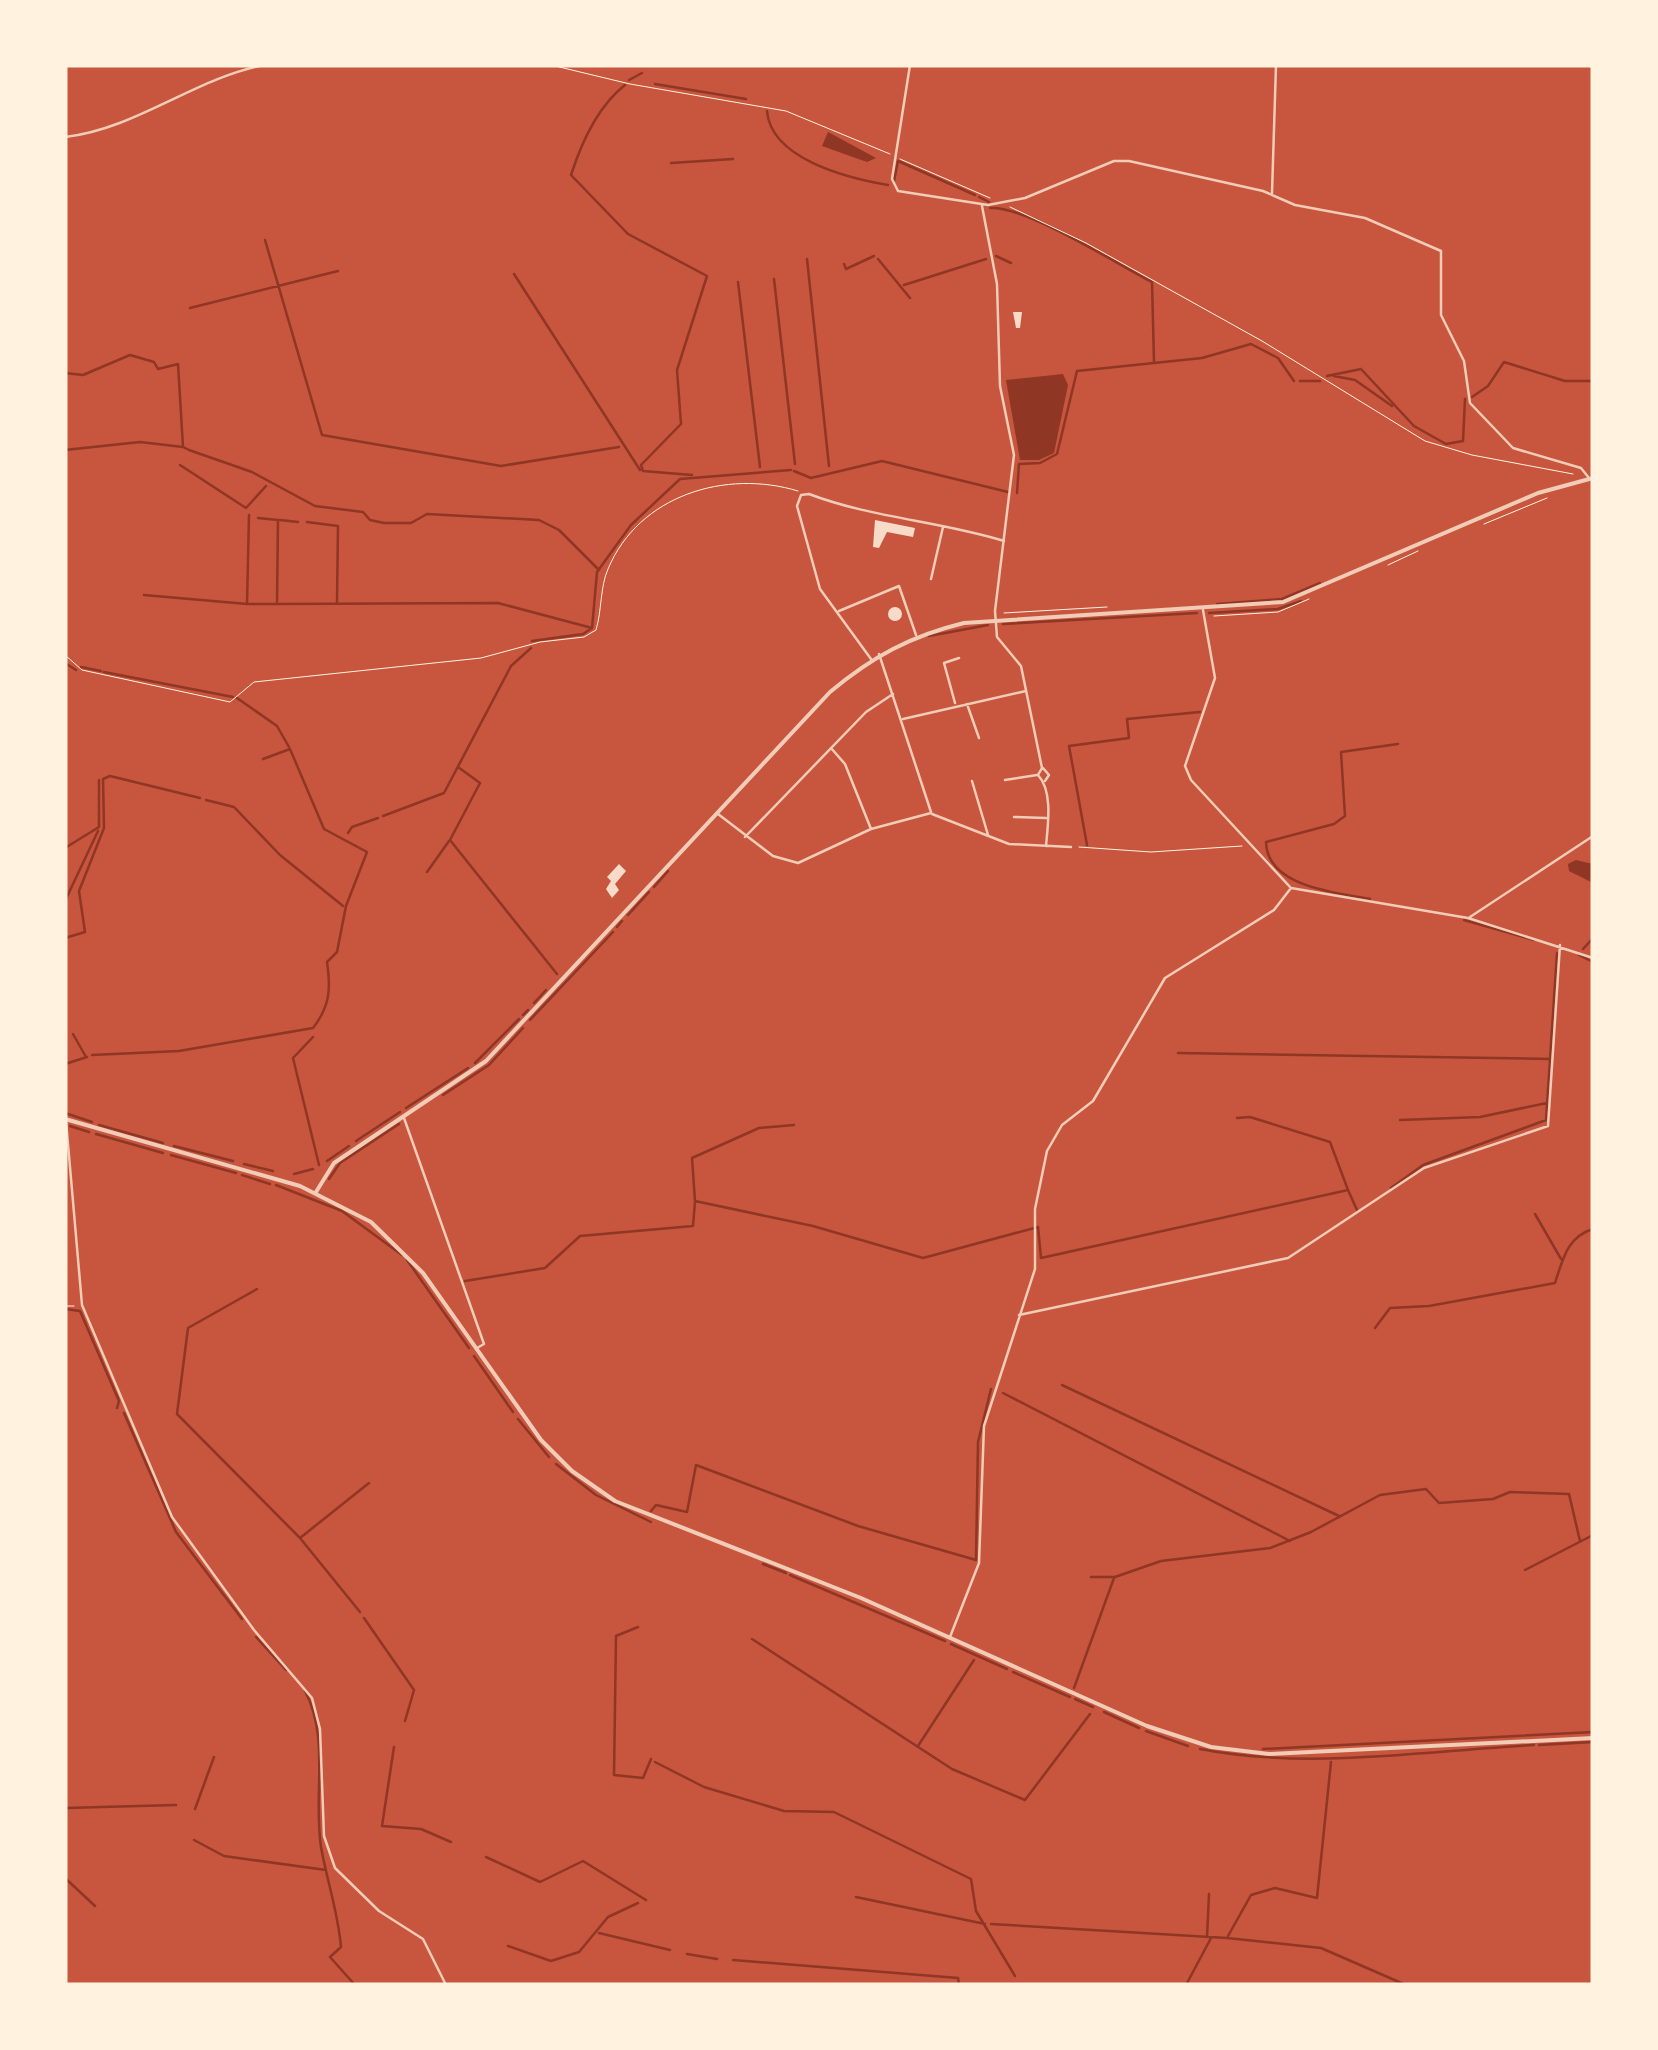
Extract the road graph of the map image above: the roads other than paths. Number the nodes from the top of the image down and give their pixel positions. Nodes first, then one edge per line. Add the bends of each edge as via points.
1 (264, 65) edge
2 (910, 65) edge
3 (1276, 65) edge
4 (65, 137) edge
5 (1271, 187) junction
6 (1263, 190) junction
7 (1272, 195) junction
8 (982, 204) junction
9 (1591, 478) edge
10 (943, 526) junction
11 (1006, 542) junction
12 (931, 578) dead end
13 (1203, 609) junction
14 (839, 611) junction
15 (995, 620) junction
16 (916, 635) junction
17 (879, 654) junction
18 (959, 658) dead end
19 (871, 659) junction
20 (1028, 690) junction
21 (893, 694) junction
22 (967, 703) junction
23 (956, 704) junction
24 (901, 720) junction
25 (980, 738) dead end
26 (830, 746) junction
27 (1042, 768) junction
28 (1038, 775) junction
29 (1005, 780) dead end
30 (972, 781) dead end
31 (1044, 782) junction
32 (717, 813) junction
33 (931, 813) junction
34 (1014, 817) dead end
35 (1048, 818) junction
36 (871, 829) junction
37 (987, 836) junction
38 (1593, 836) edge
39 (745, 837) junction
40 (1046, 846) junction
41 (1071, 847) road end
42 (1291, 888) junction
43 (1477, 912) junction
44 (1468, 918) junction
45 (1479, 921) junction
46 (1560, 945) junction
47 (1593, 958) edge
48 (404, 1116) junction
49 (66, 1119) edge
50 (316, 1192) junction
51 (1019, 1315) junction
52 (476, 1349) junction
53 (950, 1638) junction
54 (1593, 1738) edge
55 (446, 1985) edge

1 - 4 street
2 - 8 street via 894,156 895,190
3 - 5 street
5 - 6 street
5 - 7 street
6 - 7 street
6 - 8 street via 1114,161
7 - 9 street via 1365,218 1437,247 1442,315 1464,361 1470,403 1513,448 1581,468
8 - 11 street via 997,284 1000,386 1014,455
9 - 13 street via 1538,493 1283,602
10 - 11 street
10 - 12 street
10 - 14 street via 801,495 797,506 820,589
11 - 15 street
13 - 15 street
13 - 42 street via 1215,678 1185,766
14 - 16 street via 899,586
14 - 19 street
15 - 16 street
15 - 20 street via 999,642 1021,666
16 - 17 street
17 - 19 street
17 - 21 street
18 - 23 street via 944,663
19 - 32 street via 830,692
20 - 22 street
20 - 27 street
21 - 24 street
21 - 26 street
22 - 23 street
22 - 25 street
23 - 24 street
24 - 33 street
26 - 36 street via 846,764
26 - 39 street
27 - 28 street
27 - 31 street via 1049,774
28 - 29 street
28 - 31 street
30 - 37 street
31 - 35 street
32 - 39 street
32 - 48 street via 497,1050
33 - 36 street
33 - 37 street
34 - 35 street
35 - 40 street
36 - 39 street via 798,863 782,861
37 - 40 street
38 - 43 street
40 - 41 street
42 - 44 street
42 - 51 street via 1274,910 1166,978 1094,1100 1052,1138 1034,1208 1036,1262
43 - 44 street
43 - 45 street
44 - 45 street
45 - 46 street
46 - 47 street
46 - 51 street via 1548,1126 1424,1168 1288,1258
48 - 50 street via 334,1163
48 - 52 street via 484,1344
49 - 50 street
49 - 55 street via 82,1304 179,1531 312,1698 329,1857 366,1900 423,1940
50 - 52 street via 398,1244
51 - 53 street via 984,1426 979,1563
52 - 53 street via 541,1440 600,1492
53 - 54 street via 1145,1725 1229,1750 1306,1753

